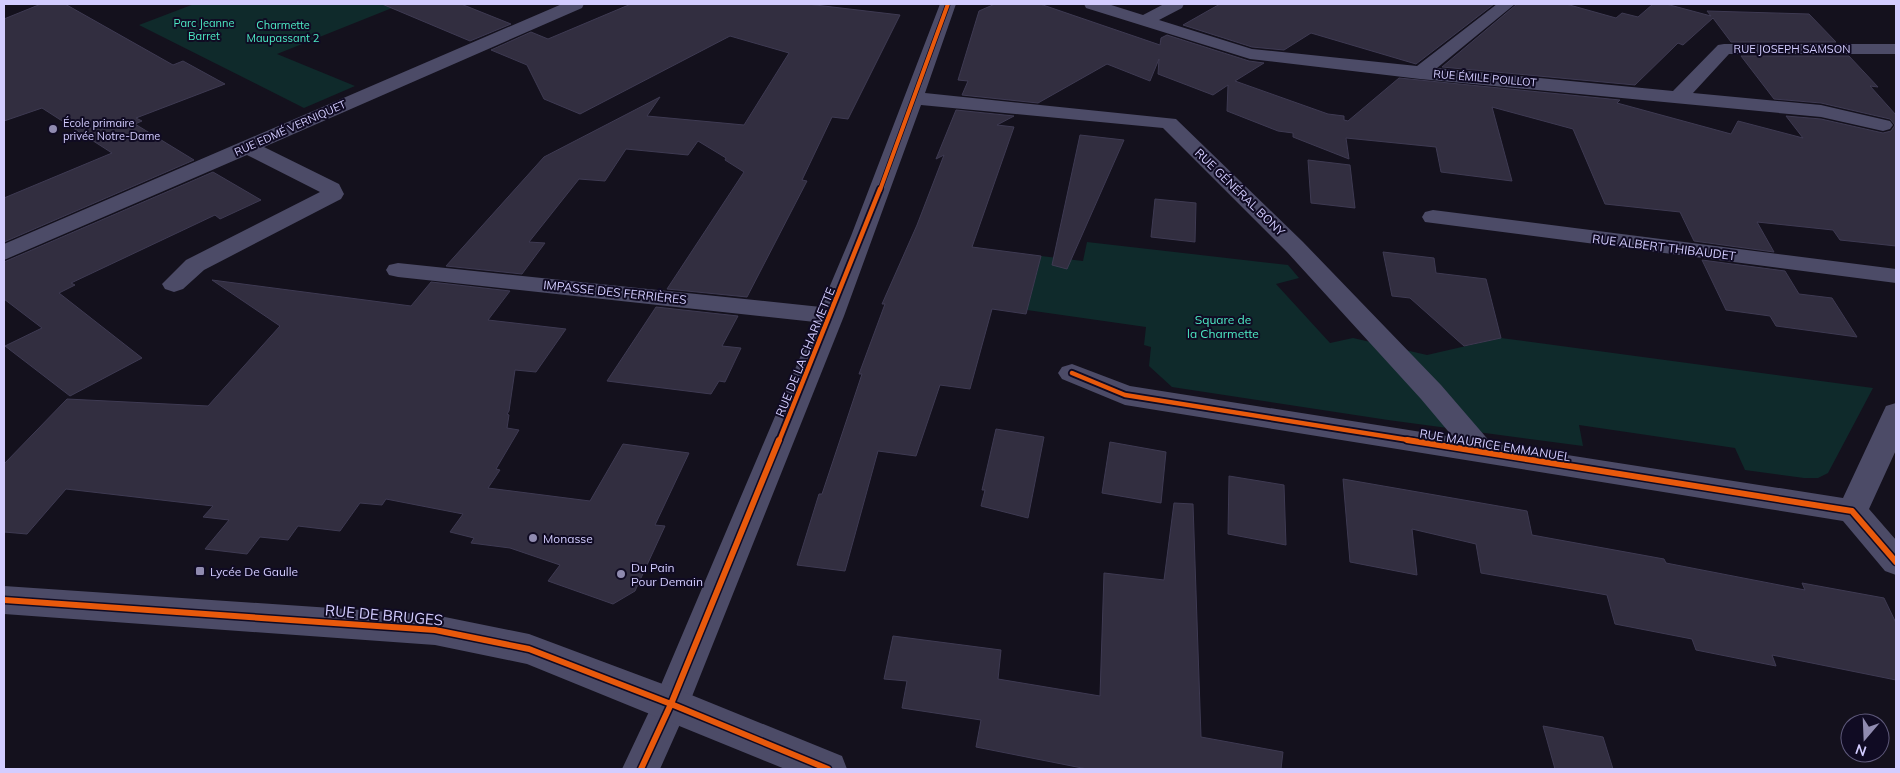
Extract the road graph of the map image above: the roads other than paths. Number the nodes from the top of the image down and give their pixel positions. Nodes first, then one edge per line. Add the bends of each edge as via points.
1 (576, 4) edge
2 (948, 4) edge
3 (1092, 4) edge
4 (1176, 4) edge
5 (1507, 4) edge
6 (1144, 21) junction
7 (1896, 49) edge
8 (1420, 72) junction
9 (1679, 96) junction
10 (912, 98) junction
11 (1883, 126) dead end
12 (247, 147) junction
13 (1433, 217) dead end
14 (4, 253) edge
15 (398, 270) dead end
16 (1896, 276) edge
17 (174, 284) dead end
18 (831, 316) junction
19 (1072, 373) dead end
20 (1896, 412) edge
21 (1483, 453) junction
22 (1852, 511) junction
23 (1896, 562) edge
24 (4, 600) edge
25 (671, 704) junction
26 (642, 769) edge
27 (828, 769) edge

1 - 12 street, RUE EDMÉ VERNIQUET
2 - 10 street, RUE DE LA CHARMETTE
3 - 6 street, RUE ÉMILE POILLOT
4 - 6 street
5 - 8 street
6 - 8 street, RUE ÉMILE POILLOT via 1250,54
7 - 9 street, RUE JOSEPH SAMSON via 1724,49
8 - 9 street, RUE ÉMILE POILLOT
9 - 11 street, RUE ÉMILE POILLOT via 1821,111
10 - 18 street, RUE DE LA CHARMETTE
10 - 21 street, RUE GÉNÉRAL BONY via 1169,123 1295,247 1431,392
12 - 14 street, RUE EDMÉ VERNIQUET
12 - 17 street via 331,189 333,194 195,265
13 - 16 street, RUE ALBERT THIBAUDET
15 - 18 street, IMPASSE DES FERRIÈRES
18 - 25 street, RUE DE LA CHARMETTE
19 - 21 street, RUE MAURICE EMMANUEL via 1125,395
20 - 22 street
21 - 22 street, RUE MAURICE EMMANUEL
22 - 23 street
24 - 25 street, RUE DE BRUGES via 436,630 529,650
25 - 26 street, RUE DE LA CHARMETTE
25 - 27 street, RUE DE BRUGES

